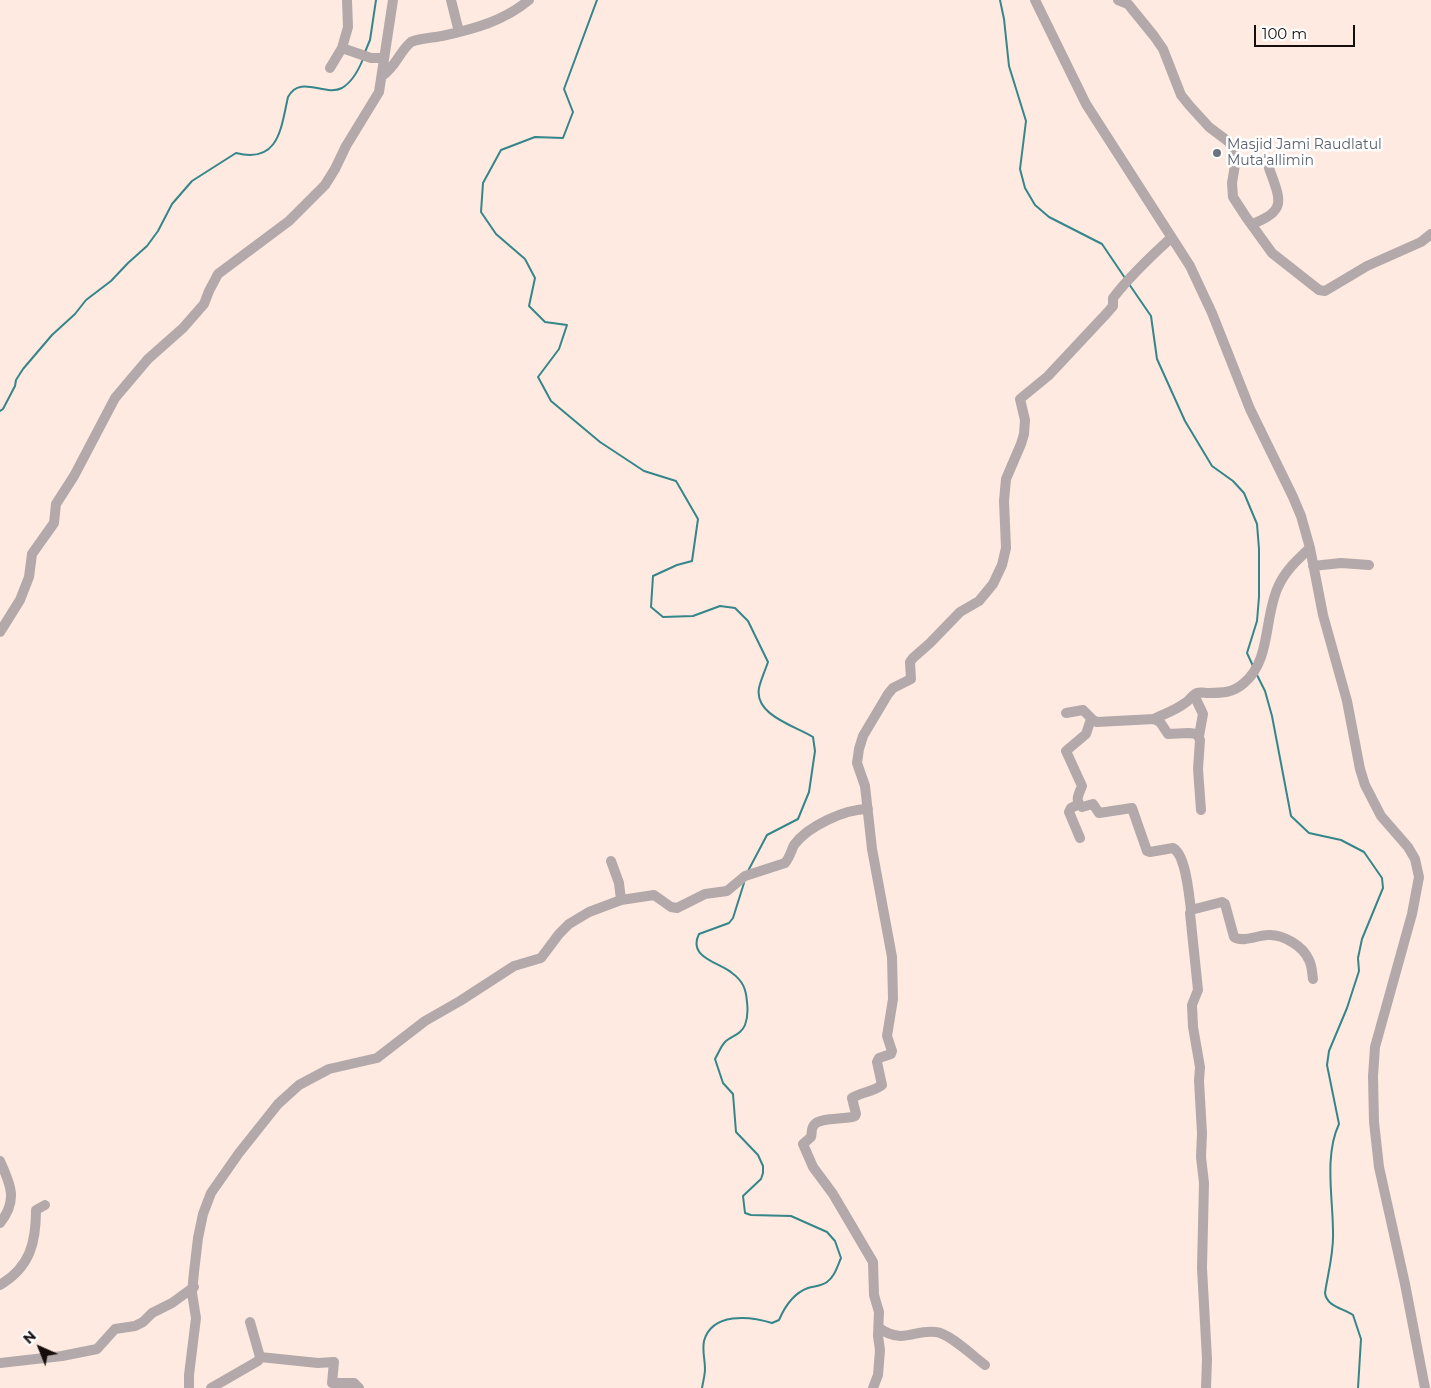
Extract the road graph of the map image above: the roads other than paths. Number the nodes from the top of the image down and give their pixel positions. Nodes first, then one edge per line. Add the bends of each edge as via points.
1 (347, 0) edge
2 (393, 0) edge
3 (451, 0) edge
4 (529, 0) edge
5 (1118, 0) edge
6 (1038, 1) edge
7 (459, 32) junction
8 (342, 48) junction
9 (384, 58) junction
10 (330, 68) dead end
11 (382, 76) junction
12 (1269, 168) dead end
13 (1252, 224) junction
14 (1431, 234) edge
15 (1170, 238) junction
16 (1310, 548) junction
17 (1370, 565) dead end
18 (1313, 566) junction
19 (0, 632) edge
20 (1194, 696) junction
21 (1066, 713) dead end
22 (1091, 719) junction
23 (1154, 719) junction
24 (1199, 736) junction
25 (1079, 804) junction
26 (868, 809) junction
27 (1201, 810) dead end
28 (1080, 838) dead end
29 (611, 861) dead end
30 (621, 900) junction
31 (1191, 910) junction
32 (1313, 979) dead end
33 (1, 1168) edge
34 (45, 1206) dead end
35 (0, 1223) edge
36 (0, 1285) edge
37 (194, 1287) junction
38 (250, 1322) dead end
39 (879, 1328) junction
40 (260, 1357) junction
41 (0, 1363) edge
42 (985, 1366) dead end
43 (190, 1388) edge
44 (211, 1388) edge
45 (360, 1388) edge
46 (873, 1388) edge
47 (1206, 1388) edge
48 (1425, 1388) edge

1 - 8 street via 348,27
2 - 9 street
3 - 7 street
4 - 7 street via 504,17
5 - 13 street via 1128,4 1154,36 1167,57 1181,95 1216,134 1231,145 1236,159 1232,197
6 - 15 street via 1086,104
7 - 11 street via 411,42 392,69
8 - 9 street via 371,58
8 - 10 street
9 - 11 street
11 - 19 street via 375,101 325,185 289,222 218,274 204,304 148,359 115,398 56,504 54,523 32,554 20,600
12 - 13 street via 1278,203 1273,214
13 - 14 street via 1272,253 1322,291
15 - 16 street via 1190,266 1208,305 1250,409 1302,516
15 - 26 street via 1118,291 1107,313 1048,376 1020,399 1025,420 1024,434 1006,479 1006,548 1002,565 993,584 978,601 960,612 913,658 910,662 911,678 892,688 870,724 858,749 857,762
16 - 18 street
16 - 20 street via 1284,574 1277,588 1263,648 1252,676 1231,691 1198,692
17 - 18 street via 1341,563
18 - 48 street via 1323,615 1348,701 1365,785 1381,816 1412,853 1419,877 1373,1063 1379,1167
20 - 23 street
20 - 24 street via 1203,714
21 - 22 street via 1083,710
22 - 23 street via 1097,722
22 - 25 street via 1088,732 1066,751 1082,786 1077,796
23 - 24 street via 1168,734 1193,733
24 - 27 street
25 - 28 street via 1069,812
25 - 31 street via 1082,807 1093,804 1099,813 1132,808 1147,851 1176,849 1182,860
26 - 30 street via 837,815 801,837 785,862 745,876 727,891 705,894 677,908 654,895
26 - 39 street via 892,958 892,999 887,1036 892,1051 877,1062 882,1086 852,1098 855,1116 816,1123 811,1137 803,1144 813,1167 872,1260 874,1295 880,1312
29 - 30 street
30 - 37 street via 589,912 569,924 541,958 514,966 426,1021 377,1058 329,1069 299,1085 278,1104 211,1193 198,1238
31 - 32 street via 1222,902 1234,937 1241,940 1269,934 1282,936 1304,952 1310,961
31 - 47 street via 1198,990 1192,1005 1200,1067 1204,1183 1202,1268 1208,1359
33 - 35 street via 12,1197 9,1210
34 - 36 street via 36,1210 32,1245 24,1265
37 - 41 street via 143,1322 115,1329 97,1349
37 - 43 street via 196,1318
38 - 40 street
39 - 42 street via 900,1336 935,1331 943,1333
39 - 46 street via 878,1375
40 - 44 street via 255,1364
40 - 45 street via 334,1362 332,1383 354,1383

